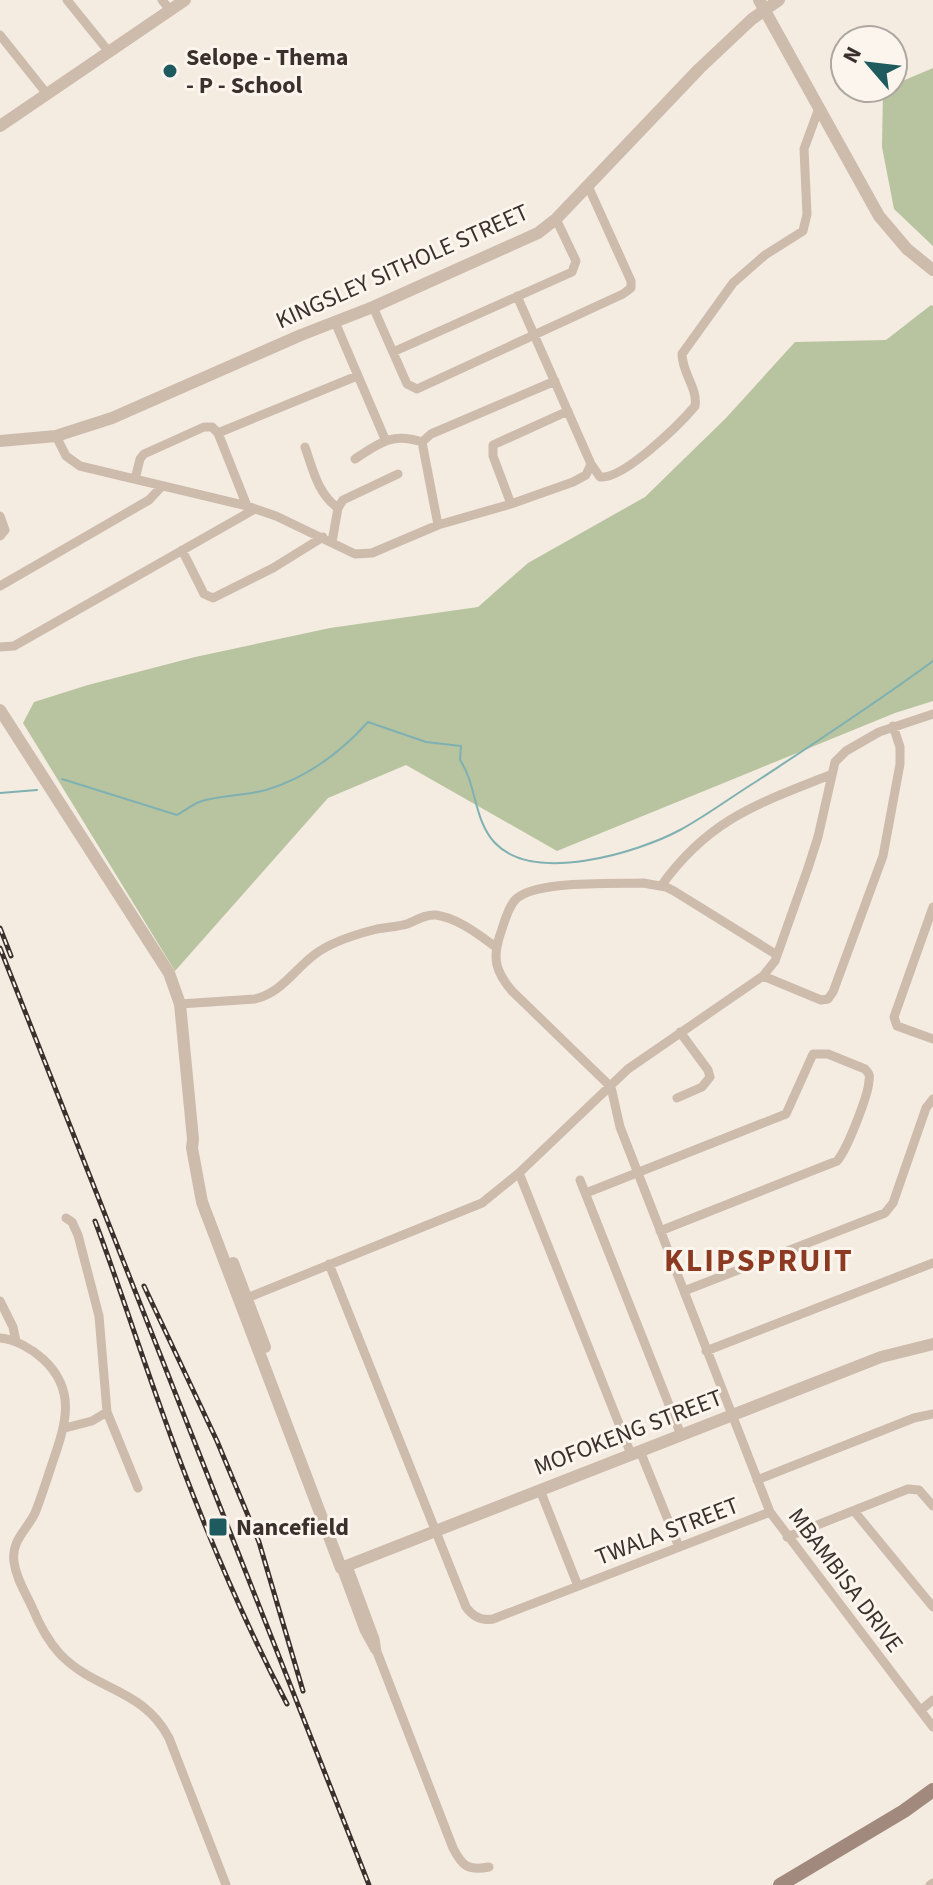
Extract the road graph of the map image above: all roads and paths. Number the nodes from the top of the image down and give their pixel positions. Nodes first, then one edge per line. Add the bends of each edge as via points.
1 (67, 0) edge
2 (185, 0) edge
3 (779, 0) edge
4 (764, 4) edge
5 (166, 5) edge
6 (0, 35) edge
7 (109, 52) junction
8 (47, 94) junction
9 (819, 108) junction
10 (0, 126) edge
11 (588, 186) junction
12 (556, 219) junction
13 (933, 270) edge
14 (517, 296) junction
15 (373, 307) junction
16 (335, 322) junction
17 (535, 335) junction
18 (393, 352) junction
19 (357, 376) junction
20 (555, 381) junction
21 (568, 411) junction
22 (218, 433) junction
23 (56, 436) junction
24 (385, 439) junction
25 (0, 441) edge
26 (422, 442) junction
27 (305, 447) dead end
28 (355, 459) dead end
29 (591, 464) junction
30 (398, 474) dead end
31 (135, 479) junction
32 (162, 486) junction
33 (511, 504) junction
34 (251, 507) junction
35 (338, 508) junction
36 (0, 516) edge
37 (438, 525) junction
38 (0, 536) edge
39 (327, 539) junction
40 (182, 550) junction
41 (0, 586) edge
42 (0, 647) edge
43 (0, 710) edge
44 (933, 714) edge
45 (893, 726) junction
46 (830, 775) junction
47 (661, 886) junction
48 (933, 907) edge
49 (496, 947) junction
50 (777, 955) junction
51 (763, 976) junction
52 (180, 1004) junction
53 (680, 1032) junction
54 (933, 1039) edge
55 (611, 1087) junction
56 (677, 1098) dead end
57 (933, 1099) edge
58 (193, 1139) junction
59 (638, 1172) junction
60 (519, 1173) junction
61 (580, 1180) dead end
62 (586, 1193) junction
63 (66, 1218) dead end
64 (660, 1231) junction
65 (933, 1263) edge
66 (329, 1264) junction
67 (684, 1291) junction
68 (247, 1298) junction
69 (0, 1301) edge
70 (0, 1338) edge
71 (16, 1341) junction
72 (933, 1344) edge
73 (706, 1351) junction
74 (107, 1412) junction
75 (933, 1414) edge
76 (732, 1415) junction
77 (65, 1428) junction
78 (681, 1435) junction
79 (636, 1453) junction
80 (757, 1480) junction
81 (138, 1488) dead end
82 (540, 1490) junction
83 (933, 1506) edge
84 (854, 1511) junction
85 (770, 1512) junction
86 (436, 1530) junction
87 (787, 1537) junction
88 (679, 1547) junction
89 (344, 1567) junction
90 (578, 1586) junction
91 (933, 1607) edge
92 (933, 1700) edge
93 (921, 1710) junction
94 (933, 1727) edge
95 (933, 1790) edge
96 (489, 1867) dead end
97 (226, 1885) edge
98 (780, 1885) edge

1 - 7 street
2 - 5 street
3 - 4 street, KINGSLEY SITHOLE STREET
4 - 9 street
4 - 11 street, KINGSLEY SITHOLE STREET
5 - 7 street
6 - 8 street
7 - 8 street
8 - 10 street
9 - 13 street via 879,216
9 - 29 street via 804,149 805,227 733,283 684,350 695,406 644,455 612,475 600,477
11 - 12 street, KINGSLEY SITHOLE STREET
11 - 17 street via 631,288
12 - 14 street via 575,268
12 - 15 street, KINGSLEY SITHOLE STREET via 527,239
14 - 17 street
14 - 18 street
15 - 16 street, KINGSLEY SITHOLE STREET
15 - 18 street
16 - 19 street
16 - 23 street, KINGSLEY SITHOLE STREET via 112,418
17 - 18 street via 417,389 407,384
17 - 20 street
19 - 22 street
19 - 24 street
20 - 21 street
20 - 26 street
21 - 29 street
21 - 33 street via 493,445
22 - 31 street via 204,427 148,452 140,459
22 - 34 street
23 - 25 street, KINGSLEY SITHOLE STREET
23 - 31 street via 74,464
24 - 26 street
24 - 28 street
26 - 37 street
27 - 35 street via 317,483
29 - 33 street via 586,475 573,482
30 - 35 street via 349,496
31 - 32 street
32 - 34 street
32 - 41 street via 149,500
33 - 37 street
34 - 39 street
34 - 40 street
35 - 39 street
36 - 38 street via 5,530
37 - 39 street via 366,554
39 - 40 street via 213,598 204,594
40 - 42 street via 14,646
43 - 52 street via 169,973
44 - 45 street
45 - 46 street via 846,751
45 - 51 street via 901,755 886,844 833,992 821,1000
46 - 47 street via 769,798 717,827 694,845
46 - 50 street via 818,837
47 - 49 street via 534,889 511,905
47 - 50 street
48 - 54 street via 894,1022
49 - 52 street via 466,927 428,915 326,948 266,996
49 - 55 street via 496,969 505,983
50 - 51 street
51 - 53 street
52 - 58 street
53 - 55 street
53 - 56 street via 710,1077 702,1087
55 - 59 street, MBAMBISA DRIVE
55 - 60 street
57 - 67 street via 885,1213
58 - 68 street via 204,1187
58 - 89 street via 195,1173 207,1216
59 - 62 street
59 - 64 street, MBAMBISA DRIVE
59 - 64 street via 786,1114 813,1054 828,1054 865,1069 870,1077 837,1161
60 - 66 street via 476,1206
60 - 79 street
61 - 62 street
62 - 78 street
63 - 74 street via 78,1235 98,1309
64 - 67 street, MBAMBISA DRIVE
65 - 73 street
66 - 68 street
66 - 86 street
67 - 73 street, MBAMBISA DRIVE
68 - 89 street
69 - 71 street
70 - 71 street
71 - 77 street via 52,1370 67,1412
72 - 76 street, MOFOKENG STREET via 898,1351
73 - 76 street, MBAMBISA DRIVE
74 - 77 street
74 - 81 street
75 - 80 street, TWALA STREET
76 - 78 street, MOFOKENG STREET
76 - 80 street, MBAMBISA DRIVE
77 - 97 street via 34,1514 15,1543 18,1578 48,1641 61,1655 151,1710 169,1738
78 - 79 street, MOFOKENG STREET
79 - 82 street, MOFOKENG STREET
79 - 88 street
80 - 85 street, MBAMBISA DRIVE
82 - 86 street, MOFOKENG STREET
82 - 90 street, TWALA STREET
83 - 84 street via 912,1488
84 - 87 street
84 - 91 street
85 - 87 street, MBAMBISA DRIVE
85 - 88 street, TWALA STREET
86 - 89 street, MOFOKENG STREET
86 - 90 street, TWALA STREET via 466,1607 478,1618 493,1619
87 - 93 street, MBAMBISA DRIVE
88 - 90 street, TWALA STREET
89 - 96 street via 364,1630 453,1848 469,1869
92 - 93 street
93 - 94 street, MBAMBISA DRIVE
95 - 98 main road

